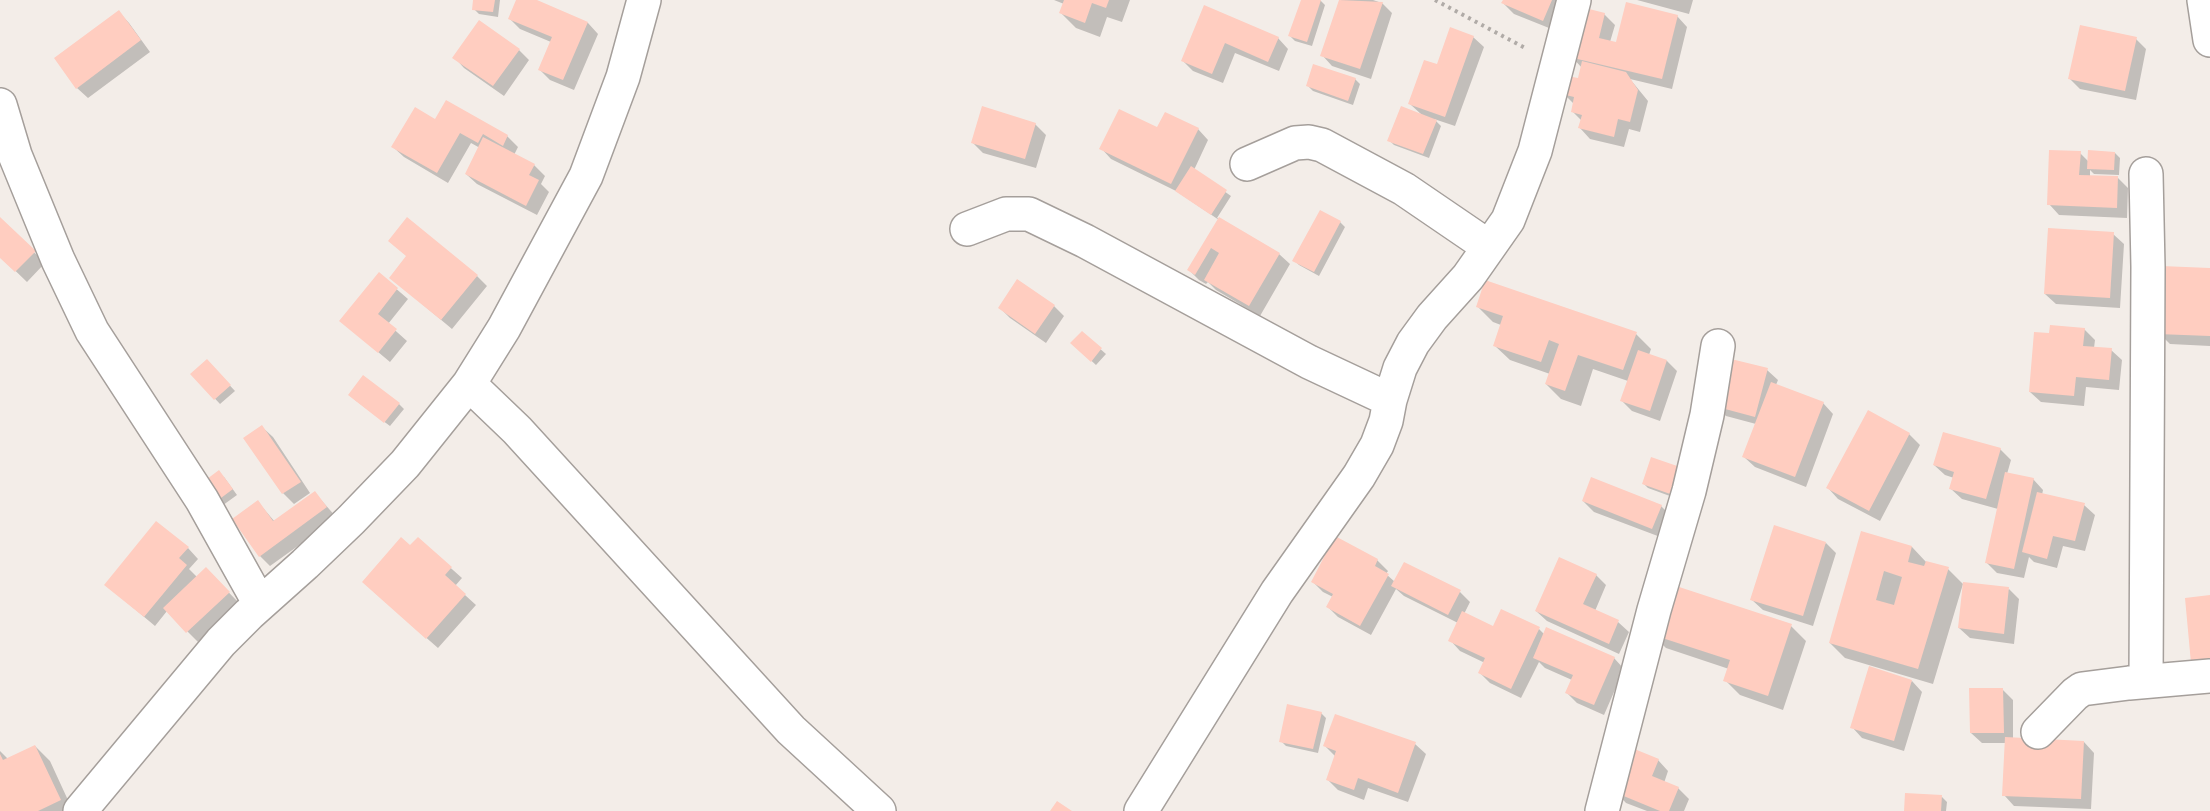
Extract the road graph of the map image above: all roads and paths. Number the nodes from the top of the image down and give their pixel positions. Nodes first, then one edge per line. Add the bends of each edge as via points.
1 (644, 0) edge
2 (1435, 0) edge
3 (1575, 0) edge
4 (2204, 0) edge
5 (2210, 40) edge
6 (1558, 65) junction
7 (0, 105) edge
8 (7, 160) edge
9 (1247, 164) dead end
10 (2146, 174) dead end
11 (967, 229) dead end
12 (1489, 247) junction
13 (1718, 346) dead end
14 (469, 384) junction
15 (1389, 400) junction
16 (260, 604) junction
17 (2210, 676) edge
18 (2146, 681) junction
19 (2038, 732) dead end
20 (80, 811) edge
21 (879, 811) edge
22 (1141, 811) edge
23 (1602, 811) edge

1 - 14 street via 623,77 586,176
2 - 6 path
3 - 6 street
4 - 5 street
6 - 12 street via 1535,151 1508,220
7 - 8 street
8 - 16 street via 92,331 202,500
9 - 12 street via 1295,143 1322,145 1437,209
10 - 18 street
11 - 15 street via 1006,214 1029,214
12 - 15 street via 1413,343
13 - 23 street via 1689,491
14 - 16 street via 405,465
14 - 21 street via 516,430 791,730
15 - 22 street via 1377,445 1359,476 1277,592
16 - 20 street via 221,642
17 - 18 street
18 - 19 street via 2082,689

